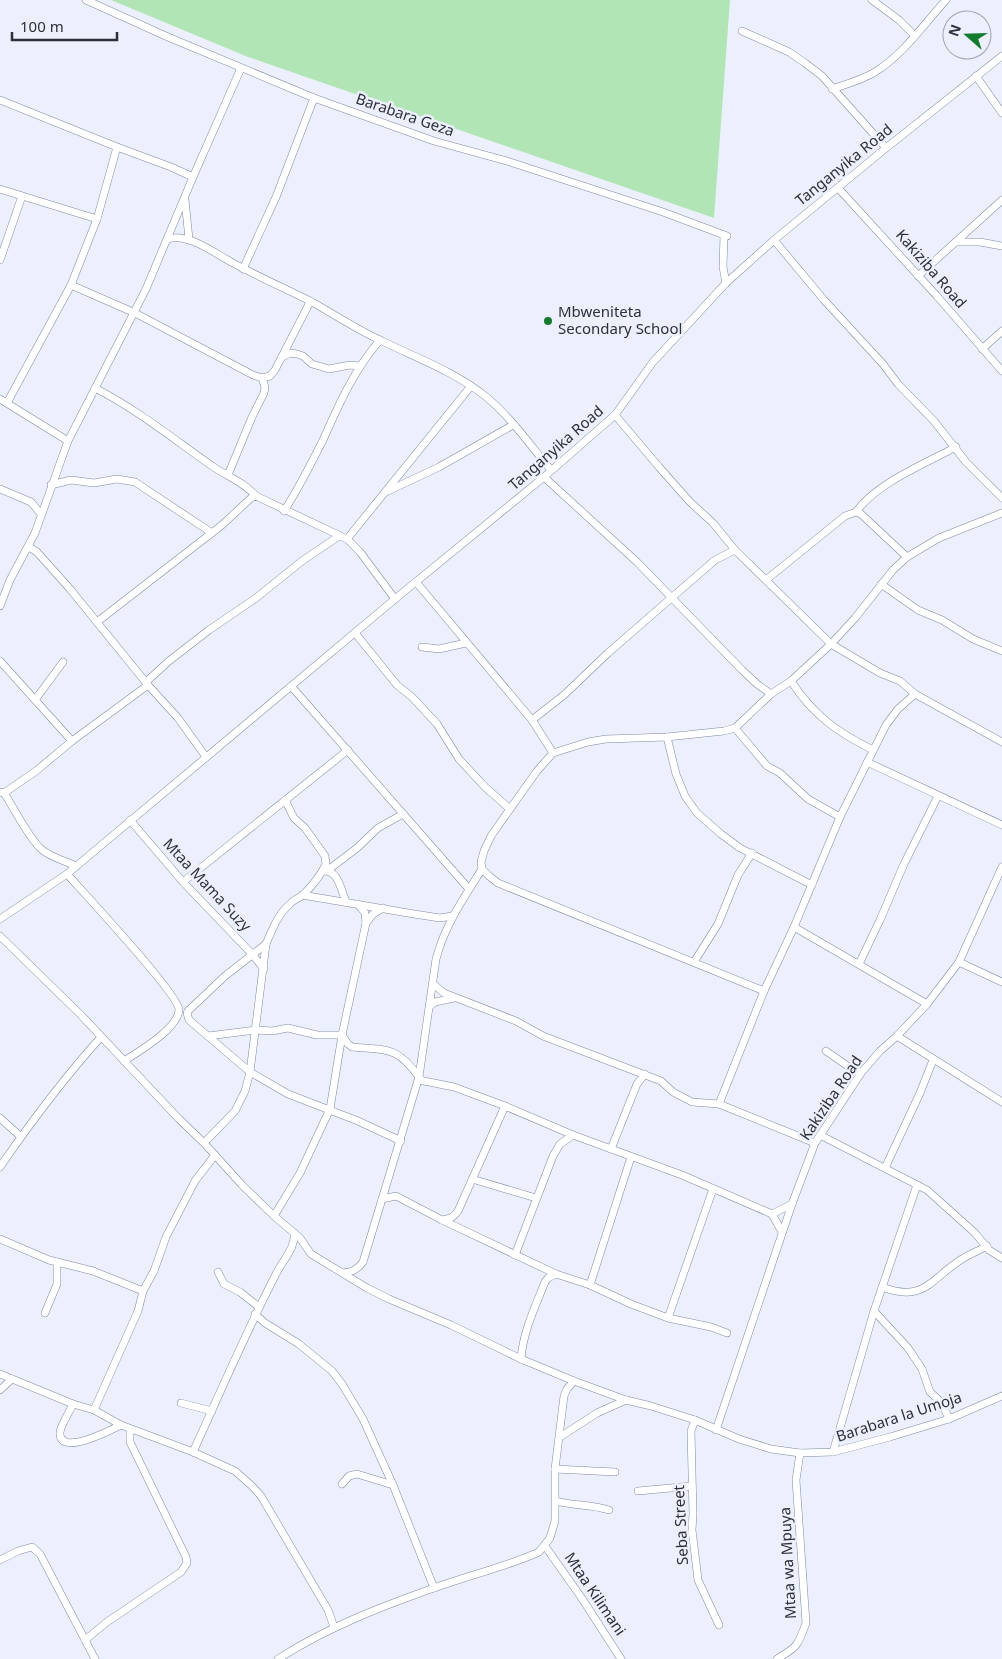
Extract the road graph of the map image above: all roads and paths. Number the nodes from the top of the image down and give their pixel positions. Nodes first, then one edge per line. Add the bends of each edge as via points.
1 (86, 0) edge
2 (872, 0) edge
3 (946, 0) edge
4 (742, 31) dead end
5 (914, 35) junction
6 (1002, 56) edge
7 (241, 68) junction
8 (976, 76) junction
9 (832, 89) junction
10 (314, 98) junction
11 (0, 100) edge
12 (1002, 112) edge
13 (117, 147) junction
14 (886, 148) junction
15 (192, 177) junction
16 (838, 188) junction
17 (0, 189) edge
18 (22, 196) junction
19 (185, 196) junction
20 (1002, 200) edge
21 (97, 219) junction
22 (168, 239) junction
23 (189, 239) junction
24 (774, 240) junction
25 (956, 242) junction
26 (1002, 246) edge
27 (0, 260) edge
28 (243, 269) junction
29 (918, 276) junction
30 (726, 283) junction
31 (72, 285) junction
32 (310, 302) junction
33 (135, 313) junction
34 (1002, 331) edge
35 (380, 340) junction
36 (982, 349) junction
37 (281, 357) junction
38 (359, 366) junction
39 (1002, 371) edge
40 (262, 378) junction
41 (471, 386) junction
42 (95, 388) junction
43 (3, 401) edge
44 (615, 415) junction
45 (513, 425) junction
46 (68, 442) junction
47 (956, 448) junction
48 (551, 470) junction
49 (228, 475) junction
50 (544, 477) junction
51 (51, 485) junction
52 (0, 490) edge
53 (385, 492) junction
54 (256, 496) junction
55 (1002, 498) edge
56 (284, 511) junction
57 (856, 512) junction
58 (1002, 513) edge
59 (41, 514) junction
60 (212, 533) junction
61 (339, 536) junction
62 (348, 539) junction
63 (29, 547) junction
64 (735, 550) junction
65 (907, 557) junction
66 (766, 580) junction
67 (416, 582) junction
68 (881, 584) junction
69 (2, 594) edge
70 (670, 598) junction
71 (395, 599) junction
72 (0, 606) edge
73 (97, 622) junction
74 (354, 633) junction
75 (466, 643) junction
76 (831, 644) junction
77 (422, 648) dead end
78 (1002, 650) edge
79 (0, 661) edge
80 (63, 662) dead end
81 (790, 681) junction
82 (147, 684) junction
83 (291, 686) junction
84 (771, 694) junction
85 (915, 694) junction
86 (35, 700) junction
87 (532, 720) junction
88 (735, 728) junction
89 (667, 737) junction
90 (72, 741) junction
91 (1002, 742) edge
92 (348, 750) junction
93 (873, 750) junction
94 (554, 753) junction
95 (206, 757) junction
96 (868, 762) junction
97 (2, 792) edge
98 (938, 796) junction
99 (285, 800) junction
100 (510, 809) junction
101 (403, 814) junction
102 (840, 817) junction
103 (130, 820) junction
104 (1002, 825) edge
105 (752, 853) junction
106 (76, 866) junction
107 (1002, 867) edge
108 (482, 869) junction
109 (325, 871) junction
110 (67, 874) junction
111 (183, 882) junction
112 (812, 884) junction
113 (469, 889) junction
114 (302, 895) junction
115 (346, 901) junction
116 (358, 904) junction
117 (383, 908) junction
118 (452, 916) junction
119 (0, 919) edge
120 (366, 923) junction
121 (794, 927) junction
122 (0, 936) edge
123 (266, 944) junction
124 (252, 954) junction
125 (694, 962) junction
126 (959, 962) junction
127 (859, 964) junction
128 (264, 969) junction
129 (1002, 982) edge
130 (433, 984) junction
131 (764, 991) junction
132 (454, 998) junction
133 (927, 1004) junction
134 (429, 1006) junction
135 (256, 1030) junction
136 (342, 1035) junction
137 (208, 1036) junction
138 (897, 1036) junction
139 (101, 1037) junction
140 (826, 1051) dead end
141 (934, 1060) junction
142 (124, 1061) junction
143 (250, 1072) junction
144 (862, 1073) junction
145 (645, 1074) junction
146 (419, 1079) junction
147 (1002, 1102) edge
148 (719, 1104) junction
149 (504, 1106) junction
150 (330, 1109) junction
151 (0, 1118) edge
152 (573, 1135) junction
153 (820, 1135) junction
154 (20, 1136) junction
155 (400, 1141) junction
156 (204, 1143) junction
157 (814, 1143) junction
158 (611, 1149) junction
159 (215, 1155) junction
160 (630, 1157) junction
161 (0, 1167) edge
162 (885, 1168) junction
163 (472, 1179) junction
164 (386, 1185) junction
165 (917, 1185) junction
166 (714, 1189) junction
167 (396, 1196) junction
168 (536, 1198) junction
169 (382, 1199) junction
170 (792, 1204) junction
171 (772, 1214) junction
172 (274, 1216) junction
173 (442, 1220) junction
174 (782, 1232) junction
175 (294, 1233) junction
176 (0, 1239) edge
177 (306, 1246) junction
178 (987, 1246) junction
179 (292, 1247) junction
180 (515, 1255) junction
181 (1002, 1258) edge
182 (56, 1262) junction
183 (218, 1272) dead end
184 (344, 1273) junction
185 (556, 1274) junction
186 (590, 1285) junction
187 (882, 1288) junction
188 (143, 1291) junction
189 (259, 1307) junction
190 (874, 1311) junction
191 (45, 1313) dead end
192 (255, 1314) junction
193 (668, 1318) junction
194 (727, 1333) dead end
195 (521, 1359) junction
196 (0, 1374) edge
197 (12, 1380) junction
198 (574, 1381) junction
199 (0, 1390) edge
200 (1002, 1396) edge
201 (626, 1400) junction
202 (73, 1404) junction
203 (181, 1404) dead end
204 (94, 1410) junction
205 (212, 1411) junction
206 (949, 1419) junction
207 (696, 1420) junction
208 (121, 1425) junction
209 (130, 1428) junction
210 (716, 1430) junction
211 (560, 1437) junction
212 (193, 1452) junction
213 (833, 1452) junction
214 (800, 1453) junction
215 (555, 1469) junction
216 (615, 1472) dead end
217 (342, 1484) dead end
218 (393, 1485) junction
219 (692, 1486) junction
220 (638, 1491) dead end
221 (556, 1501) junction
222 (609, 1510) dead end
223 (545, 1546) junction
224 (0, 1560) edge
225 (434, 1588) junction
226 (719, 1625) dead end
227 (334, 1627) junction
228 (85, 1640) junction
229 (95, 1659) edge
230 (278, 1659) edge
231 (621, 1659) edge
232 (776, 1659) edge

1 - 7 street, Barabara Geza
2 - 5 street
3 - 5 street
4 - 9 street via 789,52 822,76
5 - 9 street via 896,56 877,70
6 - 8 street, Tanganyika Road
7 - 10 street, Barabara Geza
7 - 15 street
8 - 12 street
8 - 14 street, Tanganyika Road
9 - 14 street
10 - 28 street via 276,197
10 - 30 street, Barabara Geza via 726,235 723,267
11 - 13 street
13 - 15 street
13 - 21 street
14 - 16 street, Tanganyika Road
15 - 19 street
16 - 24 street, Tanganyika Road
16 - 29 street, Kakiziba Road
17 - 18 street
18 - 21 street
18 - 27 street
19 - 22 street
19 - 23 street
20 - 25 street
21 - 31 street
22 - 23 street
22 - 33 street
23 - 28 street
24 - 30 street, Tanganyika Road
24 - 47 street
25 - 26 street
25 - 29 street
28 - 32 street
29 - 36 street, Kakiziba Road
30 - 44 street, Tanganyika Road via 653,362
31 - 33 street
31 - 43 street
32 - 35 street
32 - 37 street
33 - 40 street
33 - 42 street
34 - 36 street
35 - 38 street
35 - 41 street
36 - 39 street, Kakiziba Road
37 - 38 street via 297,354 312,364 329,369
37 - 40 street via 270,376
38 - 56 street via 301,484
40 - 49 street via 264,393
41 - 45 street via 501,410
41 - 53 street
42 - 46 street
42 - 49 street
43 - 46 street
44 - 48 street, Tanganyika Road
44 - 64 street
45 - 48 street
45 - 53 street via 439,467
46 - 51 street
47 - 55 street
47 - 57 street via 889,483
48 - 50 street, Tanganyika Road
49 - 54 street
50 - 67 street, Tanganyika Road
50 - 70 street
51 - 59 street
51 - 60 street via 71,480 94,483 130,480
52 - 59 street via 31,502
53 - 62 street
54 - 56 street
54 - 60 street
56 - 61 street
57 - 65 street
57 - 66 street via 845,516
58 - 65 street via 939,538
59 - 63 street
60 - 73 street
61 - 62 street
61 - 82 street via 208,630 169,661
62 - 71 street
63 - 69 street
63 - 73 street via 38,552
64 - 66 street
64 - 70 street via 715,560
65 - 68 street
66 - 76 street
67 - 71 street, Tanganyika Road
67 - 75 street
68 - 76 street
68 - 78 street via 918,610 973,639
69 - 72 street
70 - 84 street
70 - 87 street
71 - 74 street, Tanganyika Road
73 - 82 street
74 - 83 street, Tanganyika Road
74 - 100 street via 397,685 437,724 459,758 485,788
75 - 77 street via 439,649
75 - 87 street
76 - 81 street
76 - 85 street via 900,681
79 - 86 street
80 - 86 street
81 - 84 street
81 - 93 street via 822,718
82 - 90 street
82 - 95 street via 178,718
83 - 92 street
83 - 95 street, Tanganyika Road
84 - 88 street
85 - 91 street
85 - 93 street via 894,714
86 - 90 street
87 - 94 street
88 - 89 street
88 - 102 street via 767,766 785,777 808,799
89 - 94 street via 606,739
89 - 105 street via 684,796 720,834
90 - 97 street via 36,771
92 - 99 street
92 - 101 street
93 - 96 street
94 - 100 street
95 - 103 street, Tanganyika Road
96 - 98 street
96 - 102 street
97 - 106 street via 42,849
98 - 104 street
98 - 127 street
99 - 109 street via 294,818 325,856
99 - 111 street
100 - 108 street via 484,851
101 - 109 street via 378,828
101 - 113 street
102 - 112 street
103 - 106 street, Tanganyika Road
103 - 111 street, Mtaa Mama Suzy
105 - 112 street
105 - 125 street via 738,875 718,924
106 - 110 street, Tanganyika Road
107 - 126 street, Kakiziba Road
108 - 113 street
108 - 125 street via 498,883
109 - 114 street
109 - 115 street via 332,873
110 - 119 street, Tanganyika Road
110 - 142 street via 178,1004 178,1016 173,1023 152,1043
111 - 124 street, Mtaa Mama Suzy
112 - 121 street
113 - 118 street
114 - 115 street
114 - 123 street via 282,911
115 - 116 street
116 - 117 street
116 - 120 street via 365,913
117 - 118 street via 440,918
117 - 120 street
118 - 130 street via 441,942
120 - 136 street
121 - 127 street
121 - 131 street
122 - 139 street, Barabara la Umoja
123 - 124 street
123 - 128 street
124 - 128 street, Mtaa Mama Suzy
124 - 137 street via 186,1014
125 - 131 street
126 - 129 street
126 - 133 street, Kakiziba Road
127 - 133 street
128 - 135 street
130 - 132 street
130 - 134 street
131 - 148 street
132 - 134 street
132 - 145 street via 516,1021 542,1036
133 - 138 street, Kakiziba Road
134 - 146 street
135 - 136 street via 288,1028 317,1035
135 - 137 street
135 - 143 street
136 - 146 street via 352,1047 396,1053 410,1063
136 - 150 street
137 - 143 street
138 - 141 street
138 - 144 street, Kakiziba Road
139 - 142 street, Barabara la Umoja
139 - 154 street
140 - 144 street via 849,1068
141 - 147 street
141 - 162 street
142 - 156 street, Barabara la Umoja
143 - 150 street via 288,1094
143 - 156 street via 235,1111
144 - 153 street, Kakiziba Road
145 - 148 street via 692,1102
145 - 158 street via 637,1084
146 - 149 street via 454,1087
146 - 155 street
148 - 157 street
149 - 152 street
149 - 163 street
150 - 155 street
150 - 172 street via 300,1173
151 - 154 street
152 - 158 street
152 - 168 street via 560,1144
153 - 157 street, Kakiziba Road
153 - 162 street
154 - 161 street
155 - 164 street
156 - 159 street, Barabara la Umoja
157 - 170 street, Kakiziba Road
158 - 160 street
159 - 172 street, Barabara la Umoja
159 - 188 street via 195,1181
160 - 166 street
160 - 186 street
162 - 165 street
163 - 168 street
163 - 173 street via 455,1216
164 - 167 street
164 - 169 street
165 - 178 street via 927,1190
165 - 187 street
166 - 171 street
166 - 193 street
167 - 169 street
167 - 173 street
168 - 180 street
169 - 184 street via 363,1262 354,1271
170 - 171 street
170 - 174 street, Kakiziba Road
171 - 174 street
172 - 175 street, Barabara la Umoja
173 - 180 street
174 - 210 street, Kakiziba Road
175 - 177 street, Barabara la Umoja
175 - 179 street
176 - 182 street
177 - 179 street
177 - 184 street, Barabara la Umoja via 317,1259
178 - 181 street
178 - 187 street via 961,1259 925,1288 901,1293
179 - 189 street
180 - 185 street
182 - 188 street via 93,1271
182 - 191 street via 57,1284
183 - 189 street via 224,1284
184 - 195 street, Barabara la Umoja via 389,1299
185 - 186 street
185 - 195 street via 545,1282 527,1328
186 - 193 street
187 - 190 street
188 - 204 street via 138,1311
189 - 192 street
190 - 206 street via 908,1348 922,1370 930,1392 942,1403
190 - 213 street
192 - 205 street
192 - 218 street via 332,1371 363,1420
193 - 194 street
195 - 198 street, Barabara la Umoja
196 - 197 street
197 - 199 street
197 - 202 street
198 - 201 street, Barabara la Umoja
198 - 211 street via 564,1396
200 - 206 street, Barabara la Umoja
201 - 207 street, Barabara la Umoja
201 - 211 street
202 - 204 street
202 - 208 street via 60,1432 65,1441 85,1441
203 - 205 street
204 - 208 street
205 - 212 street
206 - 213 street, Barabara la Umoja
207 - 210 street, Barabara la Umoja
207 - 219 street, Seba Street via 691,1431
208 - 209 street
209 - 212 street
209 - 228 street via 130,1442 187,1563 181,1572
210 - 214 street, Barabara la Umoja via 771,1449
211 - 215 street
212 - 227 street via 235,1472 261,1496 328,1610
213 - 214 street, Barabara la Umoja
214 - 232 street, Mtaa wa Mpuya via 796,1480 806,1623 793,1650
215 - 216 street
215 - 221 street
217 - 218 street via 357,1474
218 - 225 street
219 - 220 street
219 - 226 street, Seba Street via 692,1530 698,1580
221 - 222 street via 595,1505
221 - 223 street via 555,1521
223 - 225 street via 528,1557
223 - 231 street, Mtaa Kilimani
224 - 228 street via 32,1547 40,1554
225 - 227 street
227 - 230 street
228 - 229 street

